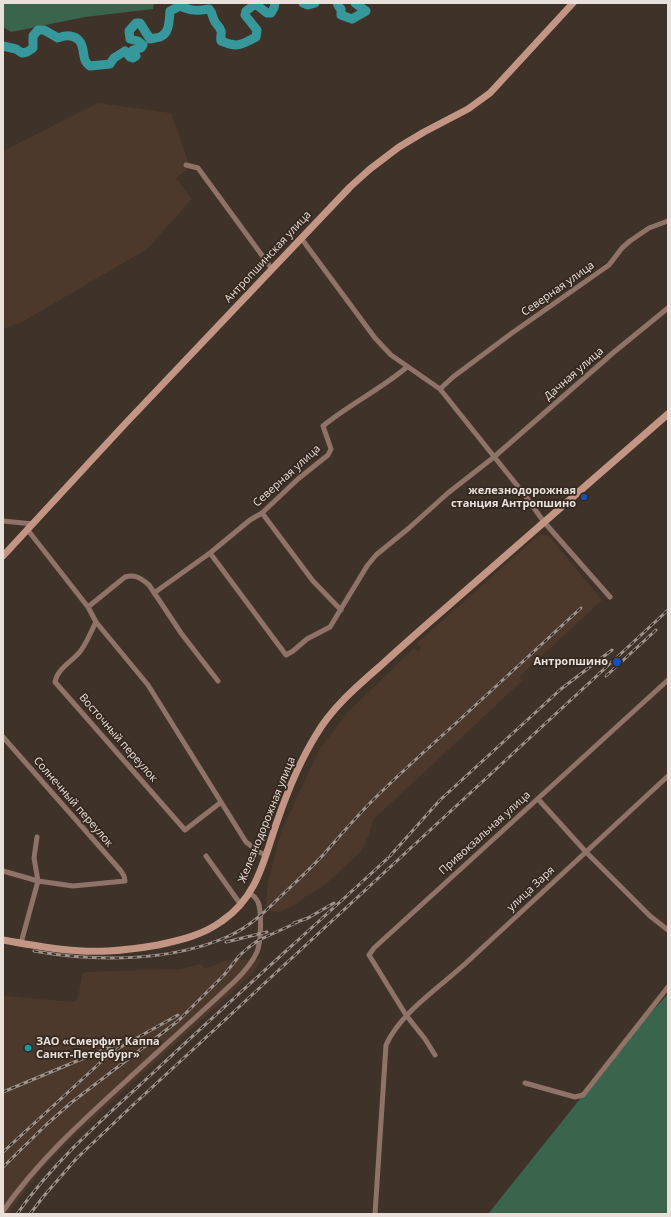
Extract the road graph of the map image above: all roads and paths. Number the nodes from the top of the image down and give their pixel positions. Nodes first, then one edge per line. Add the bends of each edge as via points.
1 (573, 3) edge
2 (186, 165) dead end
3 (668, 221) edge
4 (301, 238) junction
5 (272, 270) junction
6 (668, 308) edge
7 (408, 367) junction
8 (440, 389) junction
9 (668, 414) edge
10 (494, 457) junction
11 (262, 513) junction
12 (3, 521) edge
13 (544, 522) junction
14 (33, 524) junction
15 (27, 529) junction
16 (210, 553) junction
17 (3, 556) edge
18 (154, 593) junction
19 (610, 597) dead end
20 (88, 607) junction
21 (341, 610) junction
22 (96, 622) junction
23 (668, 680) edge
24 (218, 681) dead end
25 (3, 737) edge
26 (668, 776) edge
27 (538, 799) junction
28 (220, 803) junction
29 (37, 837) dead end
30 (586, 852) junction
31 (206, 856) dead end
32 (266, 856) junction
33 (3, 871) edge
34 (38, 881) junction
35 (249, 893) junction
36 (241, 905) junction
37 (668, 930) edge
38 (3, 940) edge
39 (21, 943) junction
40 (668, 986) edge
41 (406, 1015) junction
42 (435, 1055) dead end
43 (525, 1083) dead end
44 (3, 1211) edge
45 (375, 1214) edge

1 - 4 street, Антропшинская улица via 490,93 468,109 399,147 370,169
2 - 5 street via 198,168
3 - 8 street, Северная улица via 649,228 630,241 609,265
4 - 5 street, Антропшинская улица
4 - 7 street via 375,338 391,356
5 - 14 street, Антропшинская улица
6 - 10 street, Дачная улица
7 - 8 street
7 - 11 street, Северная улица via 324,426 331,449 328,455
8 - 10 street
9 - 13 street, Железнодорожная улица
10 - 13 street
10 - 21 street, Дачная улица via 376,554
11 - 16 street, Северная улица
11 - 21 street via 313,581
12 - 14 street
13 - 19 street
13 - 32 street, Железнодорожная улица via 375,670 331,713 316,735 289,790
14 - 15 street, Антропшинская улица
15 - 17 street, Антропшинская улица
15 - 20 street
16 - 18 street, Северная улица
16 - 21 street via 286,655 307,639 330,627
18 - 20 street via 143,579 136,576 125,577
18 - 24 street
20 - 22 street
22 - 28 street via 148,685
22 - 28 street, Восточный переулок via 79,654 61,670 55,682 185,830
23 - 27 street, Привокзальная улица
25 - 34 street, Солнечный переулок via 121,871 125,881 74,886
26 - 30 street, улица Заря
27 - 30 street
27 - 41 street, Привокзальная улица via 369,955
28 - 32 street via 246,842
29 - 34 street via 34,858
30 - 37 street via 650,916
30 - 41 street, улица Заря via 451,977
31 - 36 street
32 - 35 street, Железнодорожная улица
33 - 34 street
34 - 39 street
35 - 36 street, Железнодорожная улица
35 - 44 street via 257,900 259,906 259,934 257,950 245,971 70,1133 28,1177
36 - 39 street, Железнодорожная улица via 223,921 202,932 181,940 148,946 86,951
38 - 39 street, Железнодорожная улица
40 - 43 street via 583,1095 575,1097
41 - 42 street
41 - 45 street, улица Заря via 386,1046

